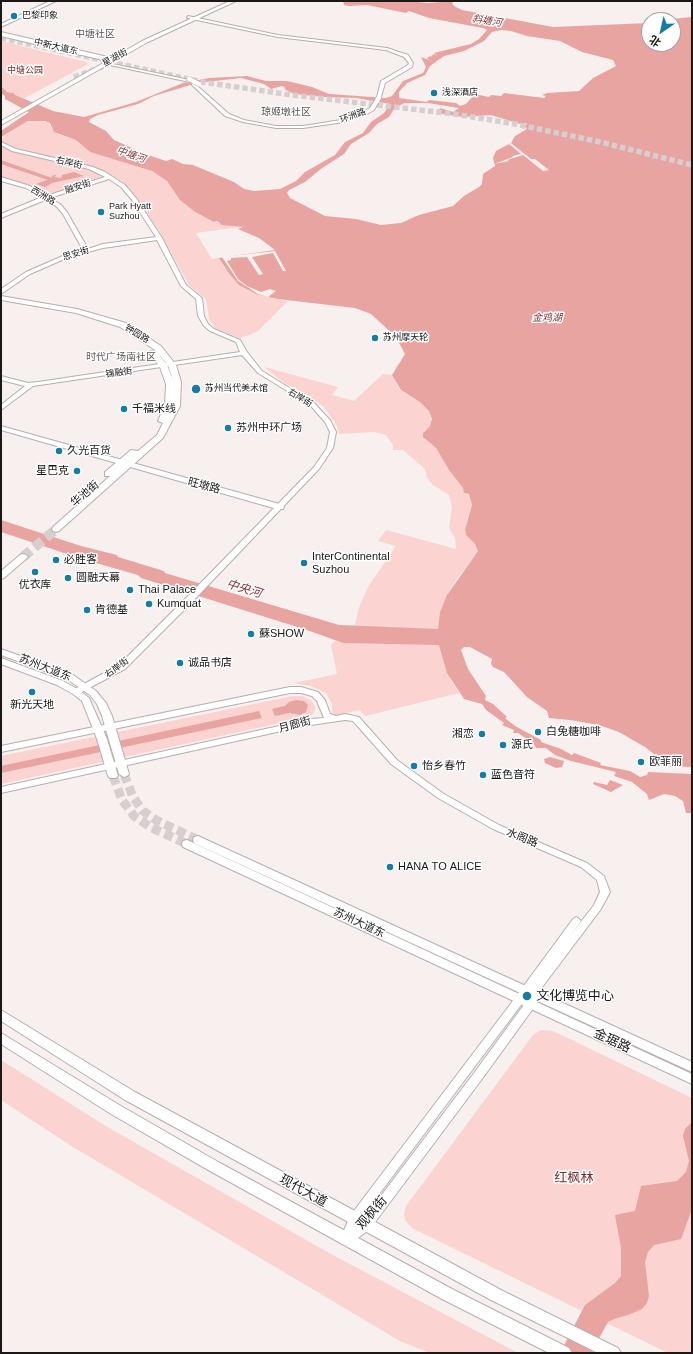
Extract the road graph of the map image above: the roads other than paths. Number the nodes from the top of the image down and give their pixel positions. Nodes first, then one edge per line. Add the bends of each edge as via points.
1 (49, 1) edge
2 (54, 1) edge
3 (225, 1) edge
4 (234, 1) edge
5 (190, 19) junction
6 (1, 24) edge
7 (1, 35) edge
8 (1, 39) edge
9 (66, 52) dead end
10 (105, 60) junction
11 (112, 60) junction
12 (98, 61) junction
13 (74, 77) tunnel mouth
14 (83, 79) tunnel mouth
15 (187, 80) junction
16 (33, 101) junction
17 (19, 109) junction
18 (1, 117) edge
19 (1, 123) edge
20 (1, 142) edge
21 (110, 177) junction
22 (1, 179) edge
23 (47, 197) junction
24 (1, 216) edge
25 (159, 238) junction
26 (86, 250) junction
27 (1, 292) edge
28 (1, 298) edge
29 (1, 301) edge
30 (244, 353) junction
31 (168, 366) junction
32 (1, 378) edge
33 (31, 385) junction
34 (1, 408) edge
35 (1, 428) edge
36 (1, 432) edge
37 (123, 464) junction
38 (280, 507) junction
39 (52, 528) tunnel mouth
40 (1, 567) edge
41 (1, 576) edge
42 (1, 652) edge
43 (1, 661) edge
44 (86, 687) junction
45 (76, 692) junction
46 (323, 706) junction
47 (335, 718) junction
48 (306, 724) junction
49 (110, 727) junction
50 (98, 729) junction
51 (1, 749) edge
52 (115, 761) junction
53 (124, 774) tunnel mouth
54 (113, 776) tunnel mouth
55 (1, 790) edge
56 (198, 840) tunnel mouth
57 (187, 844) tunnel mouth
58 (576, 921) dead end
59 (527, 996) junction
60 (1, 1016) edge
61 (1, 1038) edge
62 (692, 1067) edge
63 (692, 1079) edge
64 (360, 1222) junction
65 (346, 1240) junction
66 (560, 1351) edge
67 (613, 1353) edge

1 - 6 main road
2 - 6 main road
3 - 5 main road, 星湖街
4 - 5 main road, 星湖街
5 - 10 main road, 星湖街
5 - 11 main road, 星湖街
5 - 15 street, 环洲路, bridge via 277,38 384,50 403,57 406,63 404,67 377,83 376,99 372,109 342,121 303,127 276,127 243,121 227,115 197,84
7 - 9 main road
7 - 10 main road, 中新大道东
8 - 12 main road, 中新大道东
10 - 11 main road, 中新大道东
10 - 12 main road, 星湖街
10 - 15 street, 环洲路
10 - 16 main road, 星湖街
11 - 15 street, 环洲路
12 - 16 main road, 星湖街
13 - 16 main road
14 - 16 main road via 45,99
16 - 17 main road, 星湖街
17 - 18 main road, 星湖街
17 - 19 main road, 星湖街
20 - 21 street, 右岸街 via 14,150 85,166
21 - 23 street, 融安街
21 - 25 street, 右岸街 via 130,193
22 - 23 street, 西洲路 via 28,187
23 - 24 street, 融安街
23 - 26 street, 西洲路 via 65,213
25 - 26 street, 思安街
25 - 30 street, 右岸街 via 184,286 199,298 201,316 206,325 238,341
26 - 27 street, 思安街 via 41,267
28 - 31 main road, 钟园路 via 71,309 112,320 152,344
29 - 31 main road, 钟园路 via 74,314 109,324 141,342
30 - 31 street, 锦融街
30 - 38 street, 右岸街 via 260,372 316,408 328,421 333,432 330,448 324,459
31 - 33 street, 锦融街
31 - 37 main road, 钟园路 via 171,389 165,415 152,435
32 - 33 street
33 - 34 street, 锦融街
35 - 37 main road, 旺墩路
36 - 37 main road, 旺墩路
37 - 38 main road, 旺墩路
37 - 39 main road, 华池街
38 - 44 street, 右岸街 via 122,667
40 - 41 main road via 19,556
42 - 44 main road, 苏州大道东 via 70,677
43 - 45 main road, 苏州大道东 via 55,680
44 - 45 street, 右岸街
44 - 49 main road, 苏州大道东 via 101,703
45 - 50 main road, 苏州大道东 via 90,706
46 - 47 street via 327,716
46 - 48 street, 月廊街 via 319,716
46 - 49 street, 月廊街 via 315,694 290,690
47 - 48 street, 水阁路
47 - 59 street, 水阁路 via 356,719 394,762 456,806 496,827 576,860 601,878 605,892 598,907
48 - 52 street, 月廊街
49 - 50 street, 月廊街
49 - 52 main road, 苏州大道东
50 - 51 street, 月廊街
50 - 52 main road, 苏州大道东
52 - 53 main road, 苏州大道东
52 - 54 main road, 苏州大道东
52 - 55 street, 月廊街
56 - 59 main road, 苏州大道东
57 - 59 main road, 苏州大道东
58 - 59 street
59 - 62 main road, 金琚路
59 - 63 main road, 金琚路
59 - 64 street, 观枫街
60 - 64 main road, 现代大道 via 130,1096
61 - 65 main road, 现代大道 via 116,1110
64 - 65 street, 观枫街
64 - 67 main road, 现代大道 via 483,1289
65 - 66 main road, 现代大道

